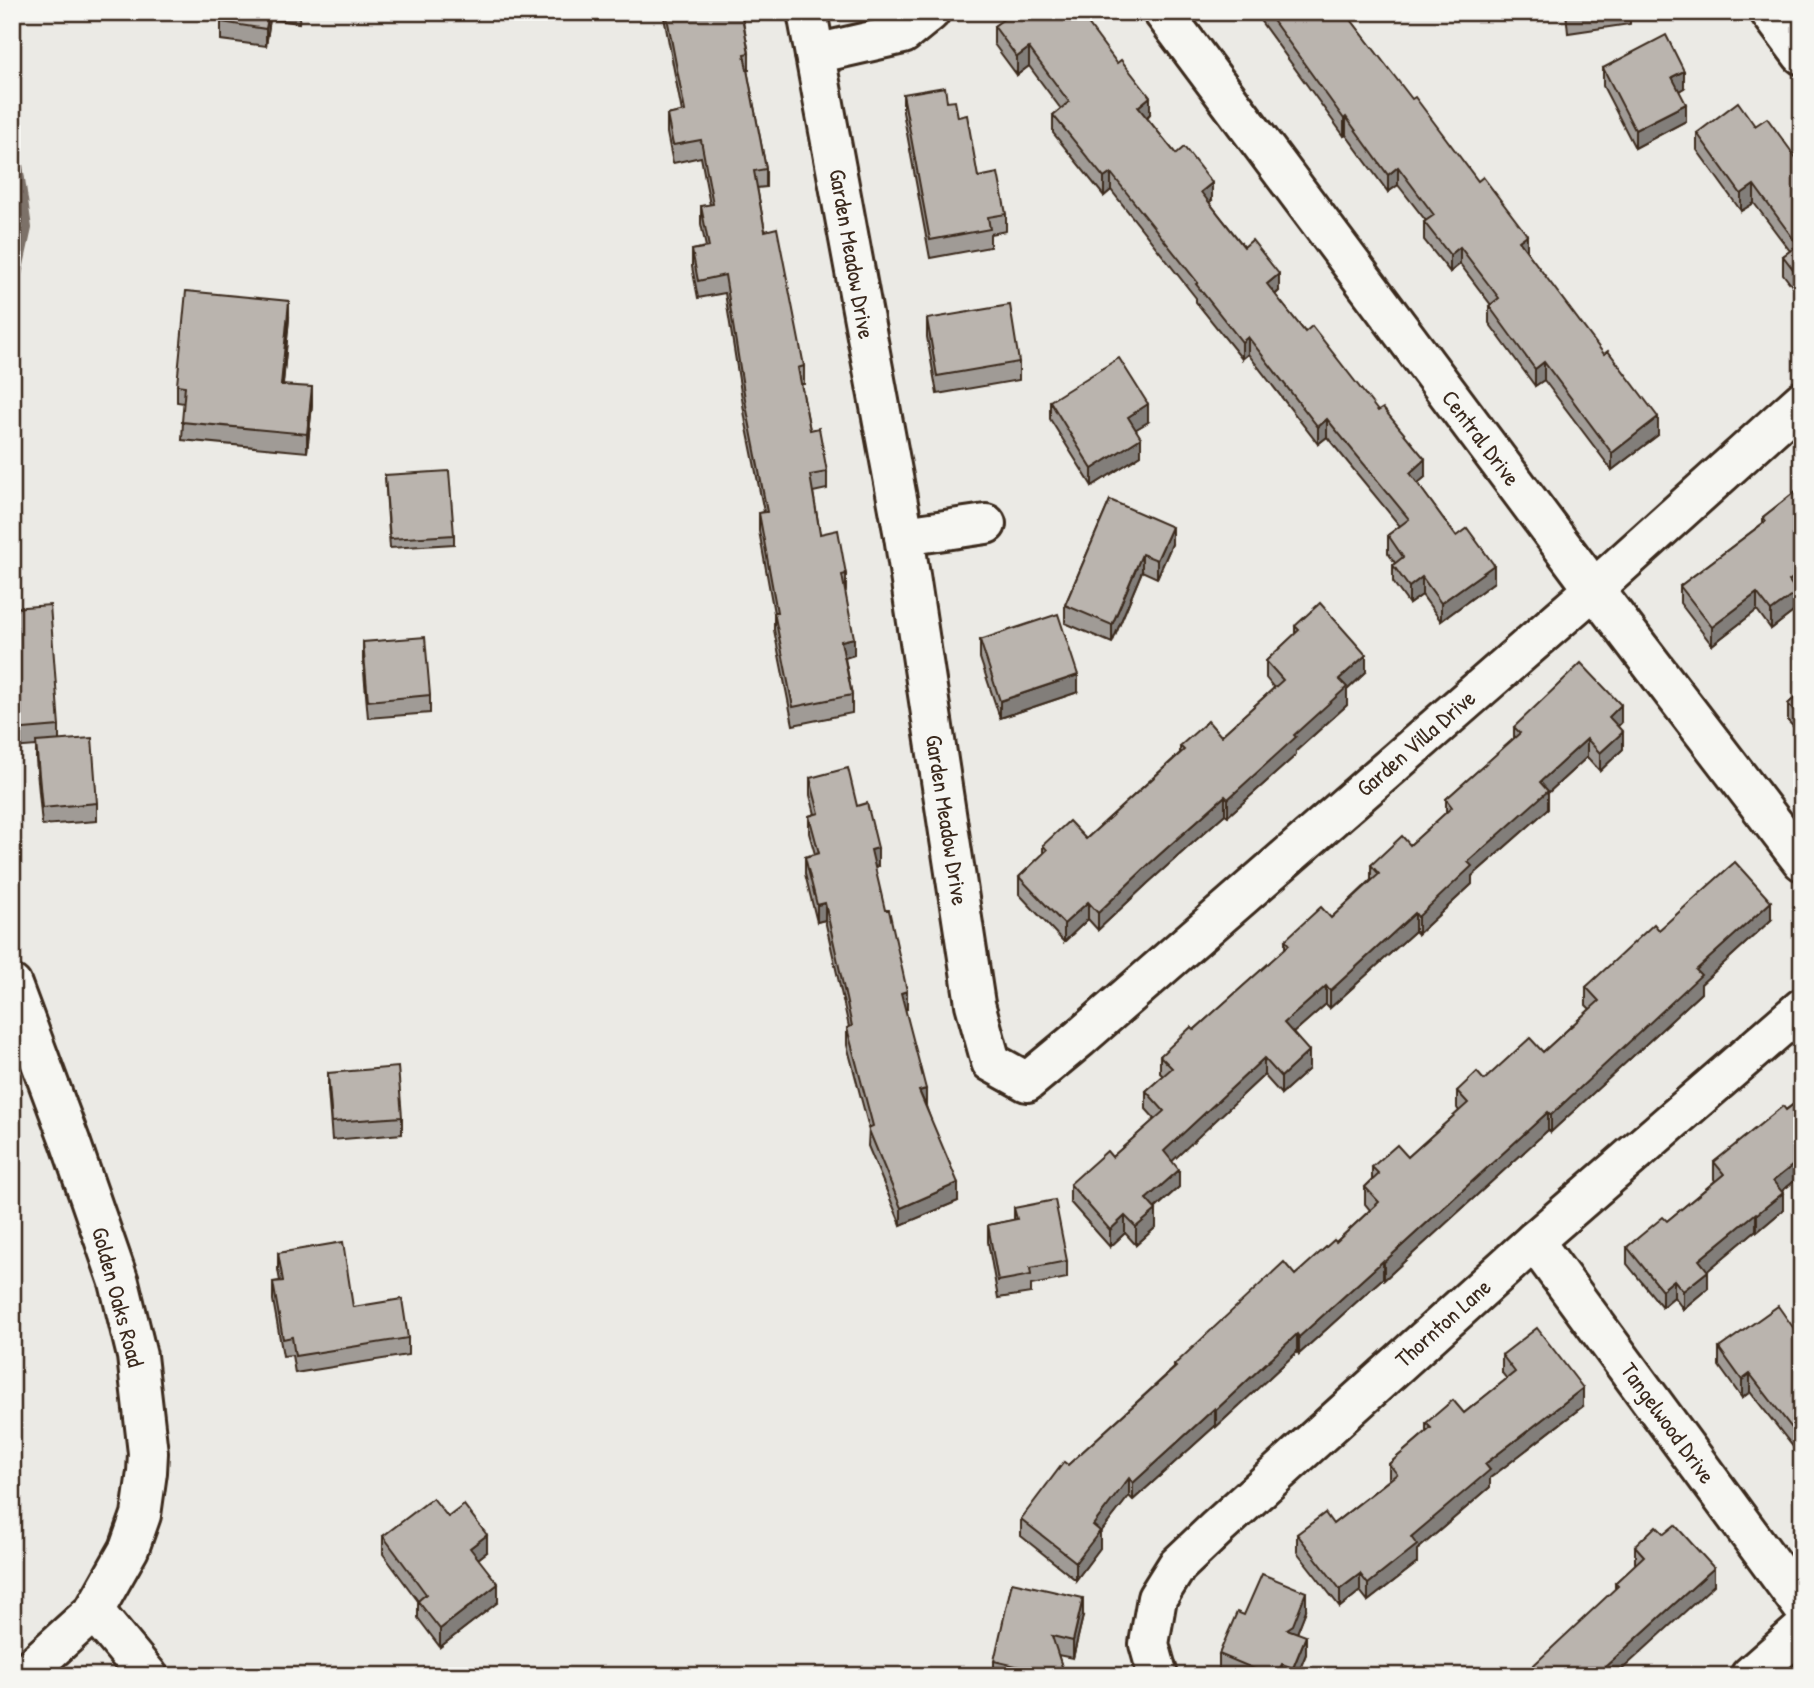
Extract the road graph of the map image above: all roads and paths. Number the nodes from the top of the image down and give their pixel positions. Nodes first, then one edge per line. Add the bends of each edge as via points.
1 (807, 12) edge
2 (930, 12) edge
3 (1163, 12) edge
4 (1769, 12) edge
5 (815, 54) junction
6 (1802, 55) edge
7 (1802, 401) edge
8 (986, 524) dead end
9 (904, 536) junction
10 (1594, 589) junction
11 (1802, 861) edge
12 (12, 985) edge
13 (1802, 1009) edge
14 (1027, 1082) joint
15 (1534, 1241) junction
16 (1802, 1606) edge
17 (94, 1611) junction
18 (1802, 1630) edge
19 (22, 1676) edge
20 (148, 1676) edge
21 (1158, 1676) edge
22 (1749, 1676) edge

1 - 5 street, Garden Meadow Drive
2 - 5 street via 902,34
3 - 10 street, Central Drive
4 - 6 street
5 - 9 street, Garden Meadow Drive
7 - 10 street, Garden Villa Drive
8 - 9 street
9 - 14 street, Garden Meadow Drive via 975,1004 991,1062
10 - 11 street, Central Drive
10 - 14 street, Garden Villa Drive
12 - 17 street, Golden Oaks Road via 119,1282 137,1356 148,1453 141,1515 129,1549
13 - 15 street, Thornton Lane
15 - 16 street, Tangelwood Drive
15 - 21 street, Thornton Lane via 1177,1566 1157,1598 1149,1644
17 - 19 street, Golden Oaks Road
17 - 20 street
18 - 22 street

